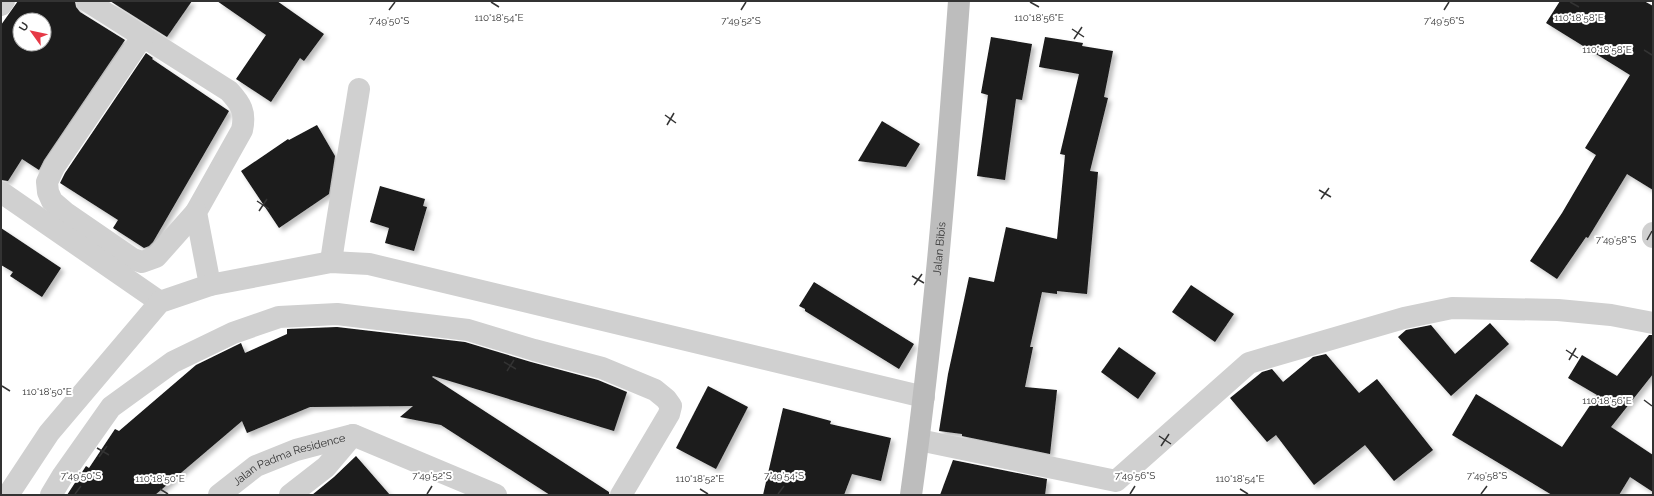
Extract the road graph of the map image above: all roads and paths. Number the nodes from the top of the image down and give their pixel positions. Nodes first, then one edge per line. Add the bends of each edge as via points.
1 (4, 1) edge
2 (87, 1) edge
3 (959, 1) edge
4 (1, 5) edge
5 (143, 36) junction
6 (359, 89) dead end
7 (1, 192) edge
8 (196, 212) junction
9 (1653, 232) edge
10 (1653, 237) edge
11 (331, 262) junction
12 (210, 285) junction
13 (160, 302) junction
14 (1653, 323) edge
15 (924, 397) junction
16 (353, 435) junction
17 (918, 440) junction
18 (8, 495) edge
19 (51, 495) edge
20 (220, 495) edge
21 (290, 495) edge
22 (493, 495) edge
23 (621, 495) edge
24 (911, 495) edge

1 - 4 street
2 - 5 street
3 - 15 main road, Jalan Bibis via 946,171
5 - 8 street via 229,90 244,114 242,130
5 - 8 street via 54,167 47,182 48,192 52,201 66,213 133,260 142,262 156,257
6 - 11 street
7 - 13 street
8 - 12 street
9 - 10 street
11 - 12 street
11 - 15 street via 369,264
12 - 13 street
13 - 18 street via 49,433
14 - 17 street via 1611,315 1558,310 1452,308 1404,318 1249,362 1116,481
15 - 17 main road, Jalan Bibis
16 - 20 street, Jalan Padma Residence via 296,450 256,466
16 - 21 street via 326,467
16 - 22 street, Jalan Padma Residence
17 - 24 main road, Jalan Bibis
19 - 23 street via 111,407 173,362 233,333 279,317 337,314 468,330 602,368 655,390 671,406 669,414

